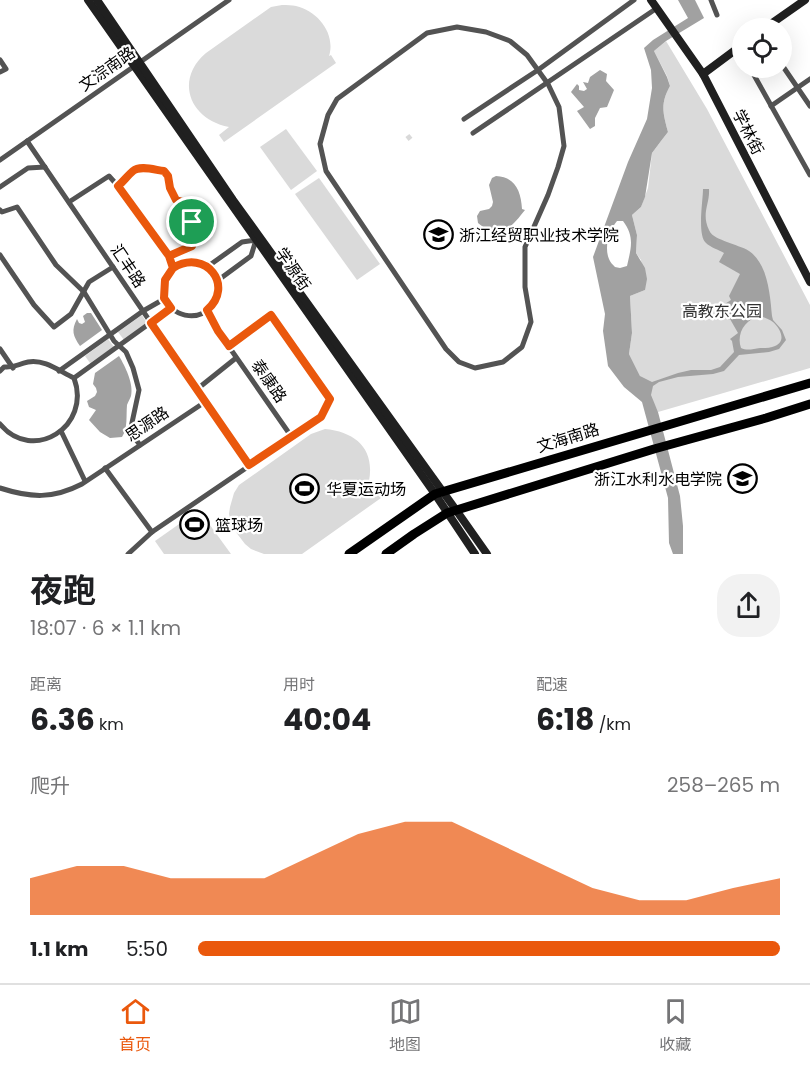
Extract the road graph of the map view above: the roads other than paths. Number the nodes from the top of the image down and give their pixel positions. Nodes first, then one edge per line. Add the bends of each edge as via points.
1 (88, 0) edge
2 (97, 0) edge
3 (230, 0) edge
4 (634, 0) edge
5 (651, 0) edge
6 (711, 0) edge
7 (805, 0) edge
8 (657, 8) junction
9 (717, 15) dead end
10 (779, 18) edge
11 (732, 54) edge
12 (0, 60) edge
13 (137, 64) junction
14 (538, 70) junction
15 (0, 72) edge
16 (702, 74) junction
17 (756, 78) edge
18 (790, 78) edge
19 (810, 79) edge
20 (548, 84) junction
21 (797, 88) junction
22 (771, 106) junction
23 (810, 106) edge
24 (464, 119) dead end
25 (473, 133) dead end
26 (27, 141) junction
27 (0, 160) edge
28 (45, 167) junction
29 (810, 176) edge
30 (118, 186) junction
31 (0, 187) edge
32 (69, 202) junction
33 (1, 212) edge
34 (256, 240) junction
35 (0, 255) edge
36 (169, 256) junction
37 (113, 267) junction
38 (207, 267) junction
39 (173, 268) junction
40 (217, 281) junction
41 (810, 282) edge
42 (164, 298) junction
43 (171, 308) junction
44 (207, 310) junction
45 (143, 311) junction
46 (151, 323) junction
47 (229, 346) junction
48 (0, 349) edge
49 (236, 358) junction
50 (13, 368) junction
51 (0, 371) edge
52 (59, 371) junction
53 (74, 378) junction
54 (810, 383) edge
55 (196, 390) junction
56 (205, 402) junction
57 (810, 404) edge
58 (0, 424) edge
59 (61, 431) junction
60 (291, 436) junction
61 (140, 445) junction
62 (249, 465) junction
63 (105, 468) junction
64 (86, 481) junction
65 (0, 488) edge
66 (439, 493) junction
67 (452, 511) junction
68 (152, 532) junction
69 (128, 554) edge
70 (349, 554) edge
71 (386, 554) edge
72 (475, 554) edge
73 (487, 554) edge

1 - 13 main road, 学源街
2 - 13 main road
3 - 13 street, 文淙南路
4 - 14 street
5 - 8 main road, 学林街
6 - 9 street
7 - 10 main road
8 - 16 main road, 学林街
8 - 20 street
11 - 16 main road
12 - 15 street via 6,69
13 - 26 street, 文淙南路
13 - 34 main road, 学源街
13 - 66 main road
14 - 20 street
14 - 20 street via 510,41 486,32 458,27 427,33 337,99 320,144 326,171 446,349 459,362 476,368 503,362 522,346 531,322 525,287 525,247 564,146 559,107
14 - 24 street
16 - 41 main road, 学林街
17 - 22 street
18 - 21 street
19 - 21 street
20 - 25 street
21 - 22 street
21 - 23 street
22 - 29 street
26 - 27 street, 文淙南路
26 - 28 street, 汇丰路
28 - 31 street via 28,168
28 - 32 street, 汇丰路
30 - 32 street via 109,176
30 - 36 street
30 - 36 street via 138,168 164,171 168,176 176,200 187,203 193,213 192,222 199,228 192,246
32 - 37 street, 汇丰路
33 - 61 street via 17,207 56,265 84,292 114,341 126,352 139,390 130,432
34 - 38 street via 242,242
34 - 40 street via 251,256
34 - 66 main road, 学源街
35 - 37 street via 54,327 71,314 90,282
36 - 39 street
37 - 45 street, 汇丰路
38 - 39 street via 188,261
38 - 40 street
39 - 42 street via 165,280
40 - 44 street via 218,294
42 - 43 street
42 - 45 street
43 - 44 street via 186,316
43 - 46 street
44 - 47 street, 泰康路
45 - 46 street, 汇丰路
45 - 52 street
46 - 53 street
46 - 55 street, 汇丰路
47 - 49 street, 泰康路
47 - 60 street via 271,315 330,399 321,417
48 - 50 street
49 - 55 street
49 - 60 street, 泰康路
50 - 51 street
50 - 52 street via 39,361
52 - 53 street
53 - 59 street via 76,409
54 - 66 main road, 文海南路
55 - 56 street, 汇丰路
56 - 61 street, 思源路
56 - 62 street, 汇丰路
57 - 67 main road
58 - 59 street via 28,441
59 - 64 street
60 - 62 street
61 - 63 street, 思源路
62 - 68 street
63 - 64 street, 思源路
63 - 68 street
64 - 65 street, 思源路 via 67,492 48,496
66 - 67 main road, 学源街
66 - 70 main road, 文海南路
67 - 71 main road
67 - 72 main road, 学源街
67 - 73 main road
68 - 69 street

